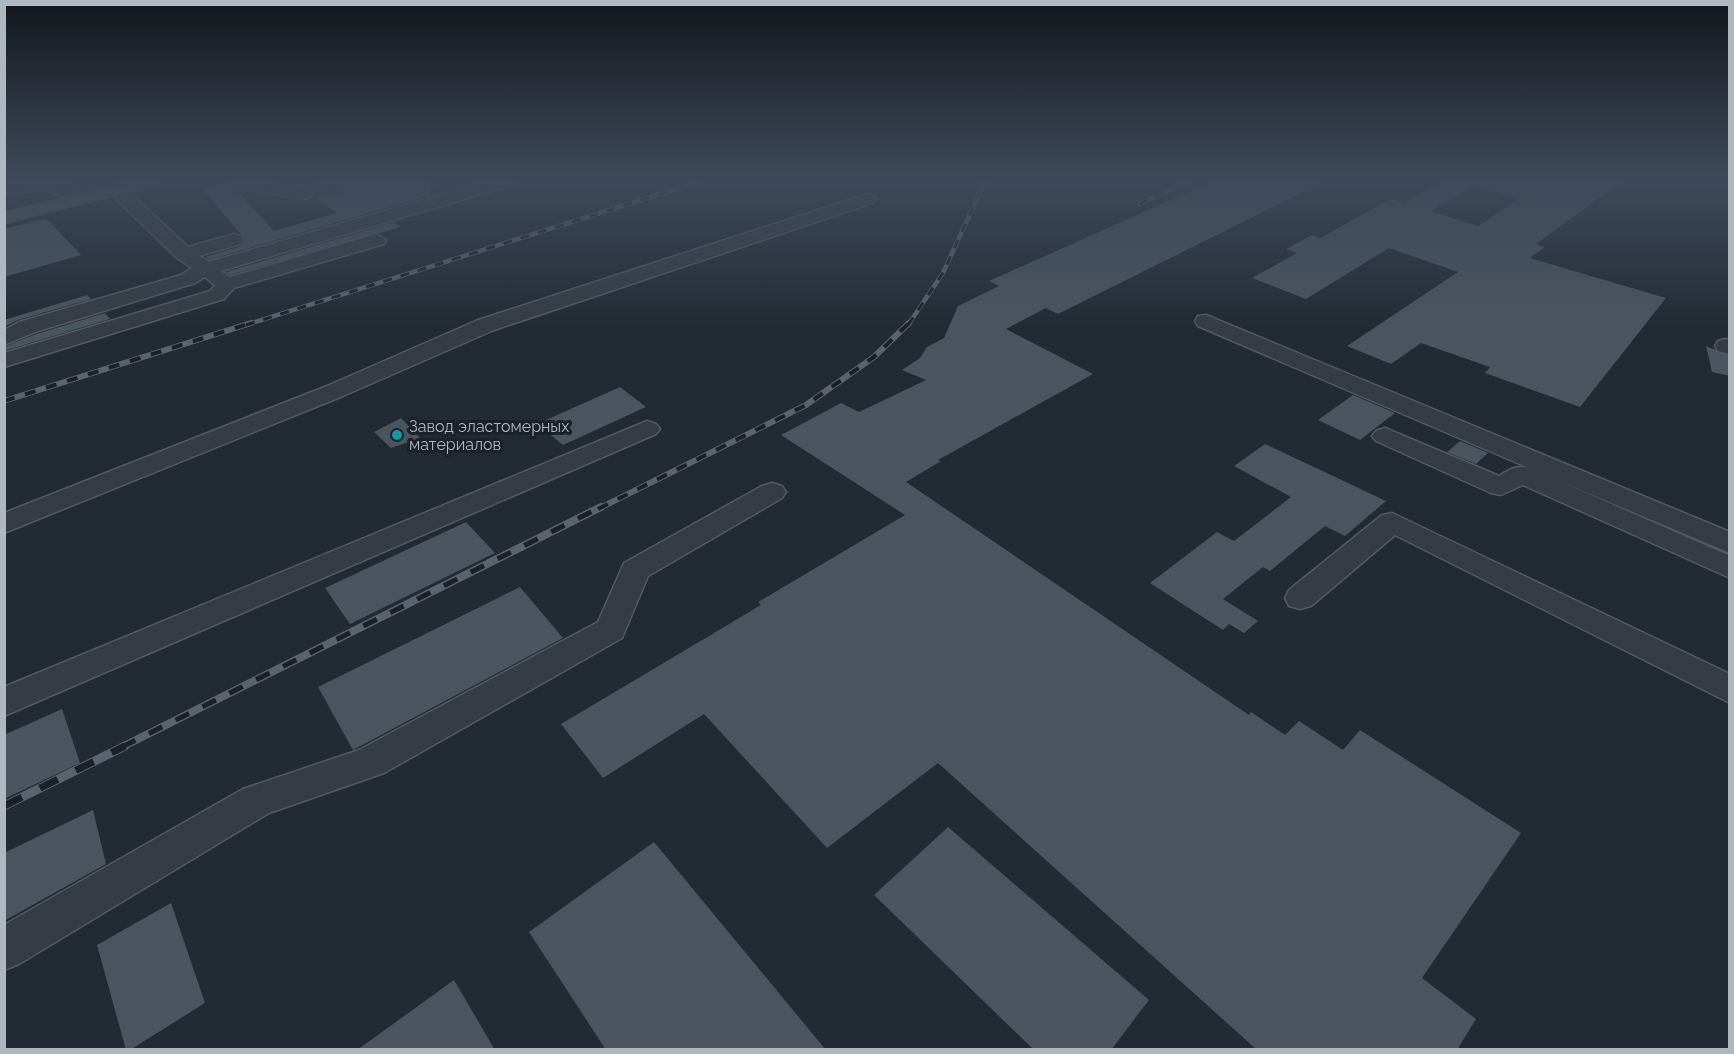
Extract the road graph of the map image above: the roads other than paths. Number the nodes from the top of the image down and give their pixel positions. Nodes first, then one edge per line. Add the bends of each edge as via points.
1 (159, 230) edge
2 (339, 230) edge
3 (773, 230) edge
4 (253, 235) dead end
5 (377, 240) dead end
6 (184, 254) junction
7 (203, 270) junction
8 (227, 284) junction
9 (1206, 321) dead end
10 (4, 339) edge
11 (4, 360) edge
12 (647, 429) dead end
13 (1384, 436) dead end
14 (772, 492) dead end
15 (4, 524) edge
16 (1730, 543) edge
17 (1730, 568) edge
18 (1300, 598) dead end
19 (1730, 690) edge
20 (4, 702) edge
21 (4, 949) edge

1 - 6 lane
2 - 7 lane
3 - 15 lane via 486,325 335,391
4 - 6 lane
5 - 8 lane
6 - 7 lane
7 - 8 lane
7 - 10 lane via 188,279 27,327
8 - 11 lane via 217,295
9 - 16 lane
12 - 20 lane
13 - 17 lane via 1501,487 1521,474
14 - 21 lane via 635,570 611,630 371,762 256,801
18 - 19 lane via 1392,522

